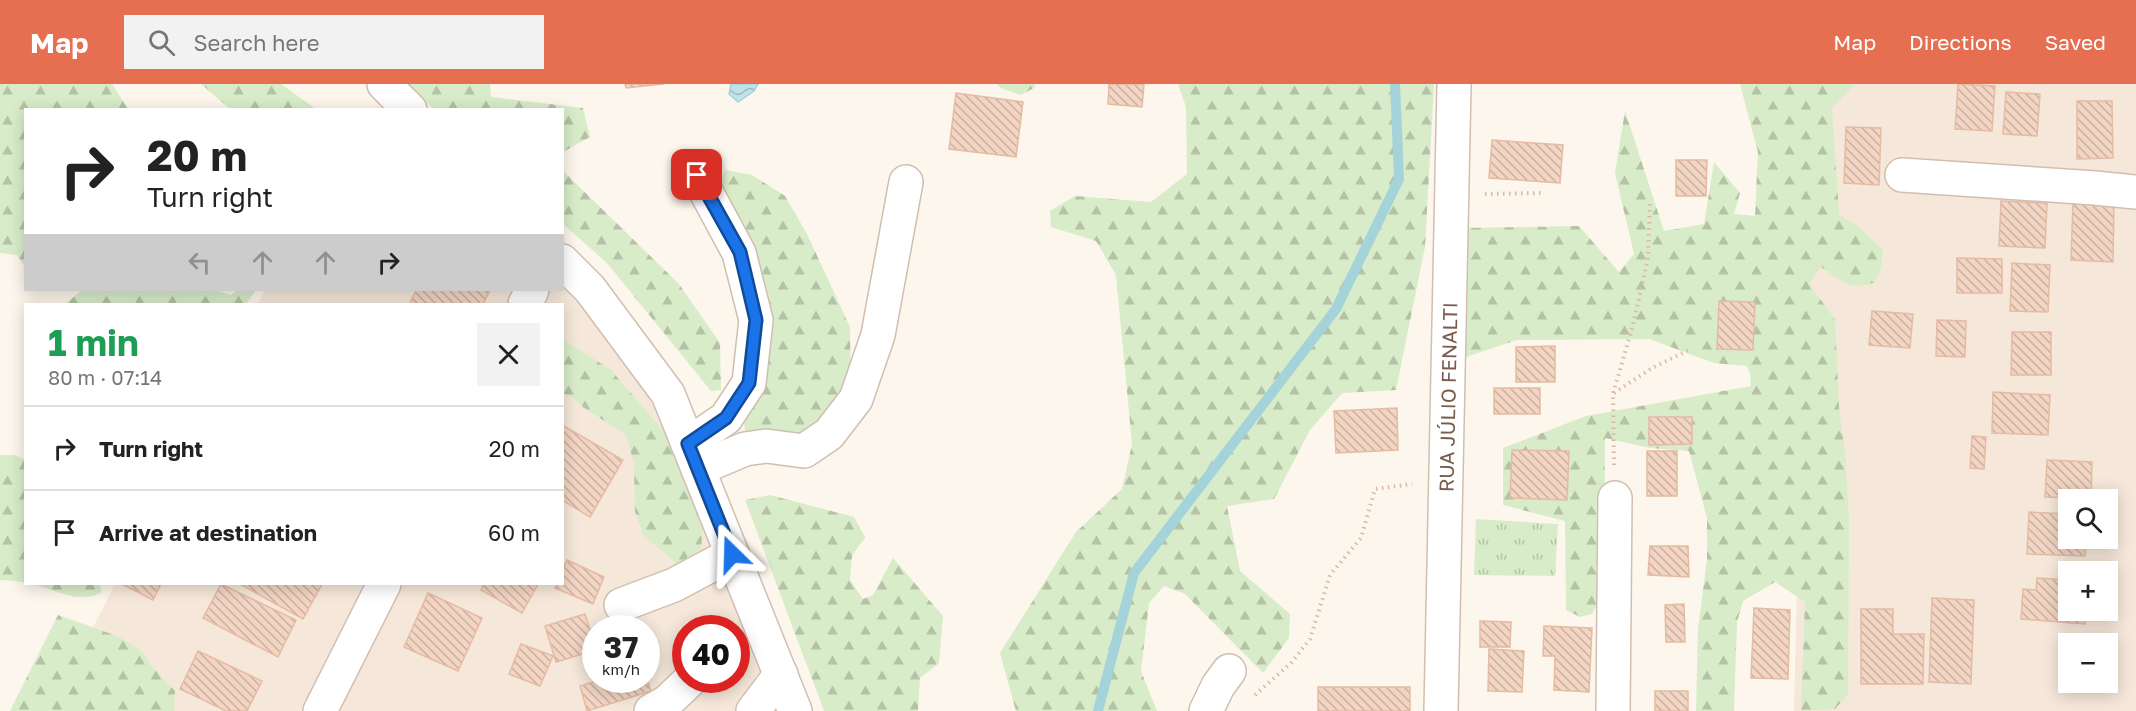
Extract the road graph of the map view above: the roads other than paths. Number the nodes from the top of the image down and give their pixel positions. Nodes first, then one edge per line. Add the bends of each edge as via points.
1 (384, 84) edge
2 (1454, 84) edge
3 (408, 108) edge
4 (697, 175) dead end
5 (1902, 175) dead end
6 (906, 182) dead end
7 (2136, 192) edge
8 (564, 263) edge
9 (693, 456) junction
10 (1615, 498) road end
11 (732, 554) junction
12 (383, 585) edge
13 (621, 605) dead end
14 (745, 615) edge
15 (750, 627) edge
16 (780, 674) junction
17 (676, 693) edge
18 (320, 711) edge
19 (651, 711) edge
20 (753, 711) edge
21 (795, 711) edge
22 (1441, 711) edge
23 (1613, 711) edge

1 - 3 street
2 - 22 street, RUA JÚLIO FENALTI
4 - 9 street via 740,252 756,320 749,383 726,418
5 - 7 street
6 - 9 street via 878,335 856,399 829,434 804,451 766,446
8 - 9 street via 590,289 668,394
9 - 11 street
10 - 23 street
11 - 13 street via 674,585
11 - 14 street
12 - 18 street
15 - 16 street
16 - 20 street
16 - 21 street
17 - 19 street

